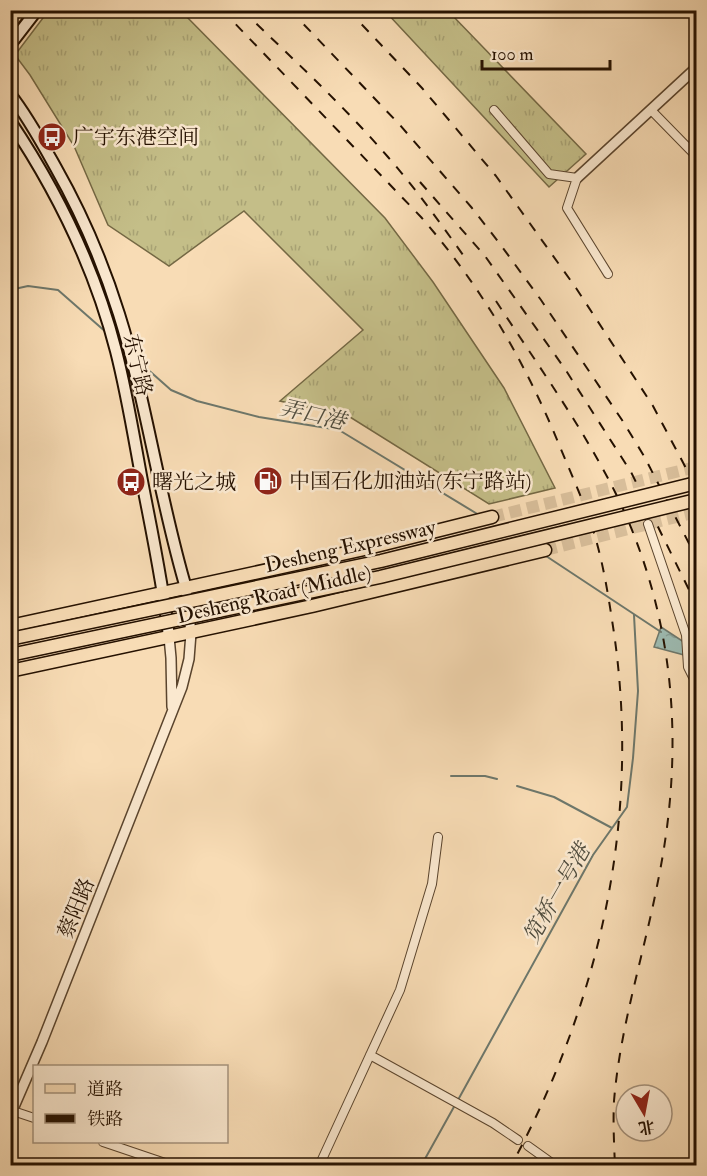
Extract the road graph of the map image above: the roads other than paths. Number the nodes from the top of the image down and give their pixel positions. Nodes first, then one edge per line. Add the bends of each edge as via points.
1 (20, 10) edge
2 (37, 10) edge
3 (10, 23) edge
4 (10, 45) edge
5 (696, 68) edge
6 (10, 94) edge
7 (494, 110) dead end
8 (651, 110) junction
9 (10, 121) edge
10 (696, 156) edge
11 (577, 178) junction
12 (608, 274) dead end
13 (696, 483) edge
14 (696, 500) edge
15 (492, 517) tunnel mouth
16 (648, 524) dead end
17 (545, 550) tunnel mouth
18 (186, 588) junction
19 (164, 592) junction
20 (10, 626) edge
21 (191, 633) junction
22 (169, 637) junction
23 (10, 639) edge
24 (10, 655) edge
25 (10, 671) edge
26 (696, 683) edge
27 (172, 713) junction
28 (438, 837) dead end
29 (370, 1055) junction
30 (11, 1112) edge
31 (33, 1118) edge
32 (518, 1140) dead end
33 (106, 1143) edge
34 (528, 1146) dead end
35 (174, 1166) edge
36 (319, 1166) edge
37 (556, 1166) edge

1 - 3 main road
2 - 4 main road
5 - 8 street
6 - 18 main road, 东宁路 via 43,145 98,254 118,312
7 - 11 street via 549,174
8 - 10 street
8 - 11 street
9 - 19 main road, 东宁路 via 52,188 100,300 125,388
11 - 12 street via 567,208
13 - 23 main road, Desheng Expressway, bridge via 381,561
14 - 24 main road, Desheng Expressway, bridge via 380,577
15 - 18 main road, Desheng Road (Middle)
16 - 26 street via 686,635 688,667
17 - 21 main road, Desheng Road (Middle)
18 - 19 main road, Desheng Road (Middle)
18 - 21 street, 蔡阳路
19 - 20 main road, Desheng Road (Middle)
19 - 22 main road, 东宁路
21 - 22 main road, Desheng Road (Middle)
21 - 27 street, 蔡阳路 via 189,659
22 - 25 main road, Desheng Road (Middle)
22 - 27 street
27 - 30 street, 蔡阳路
28 - 29 street via 432,884 400,990
29 - 32 street
29 - 36 street
30 - 31 street
33 - 35 street
34 - 37 street

